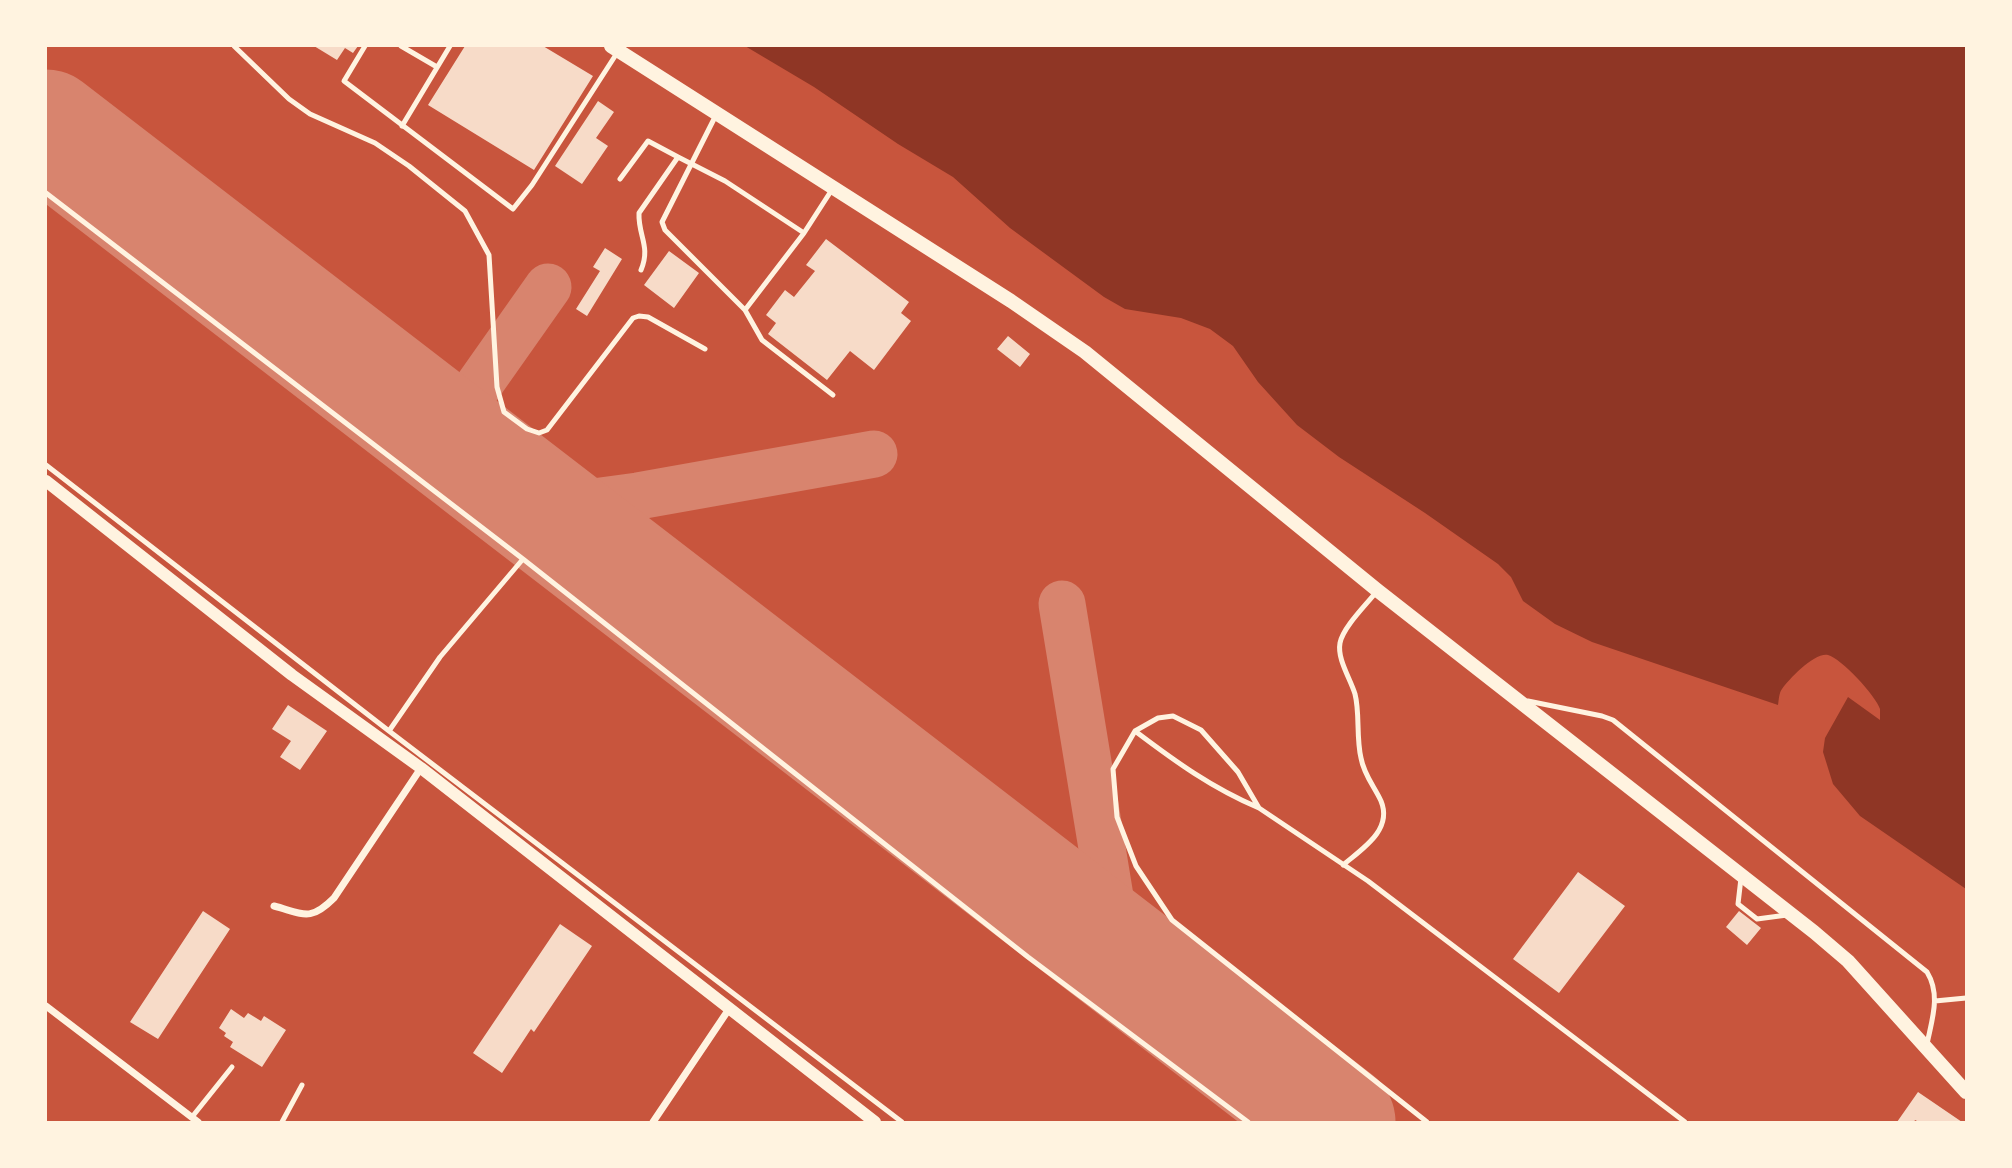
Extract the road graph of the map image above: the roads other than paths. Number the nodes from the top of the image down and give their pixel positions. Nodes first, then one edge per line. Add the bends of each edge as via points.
1 (234, 46) edge
2 (365, 46) edge
3 (401, 46) edge
4 (450, 46) edge
5 (615, 48) edge
6 (437, 67) junction
7 (717, 113) junction
8 (402, 126) junction
9 (678, 157) junction
10 (691, 162) junction
11 (620, 179) dead end
12 (833, 188) junction
13 (46, 193) edge
14 (804, 233) junction
15 (640, 270) dead end
16 (745, 310) junction
17 (705, 349) dead end
18 (833, 395) dead end
19 (46, 465) edge
20 (46, 481) edge
21 (523, 559) junction
22 (1377, 590) junction
23 (1519, 699) junction
24 (388, 731) junction
25 (1135, 731) junction
26 (421, 768) junction
27 (1259, 808) junction
28 (1343, 865) junction
29 (1741, 874) junction
30 (274, 906) dead end
31 (1791, 914) junction
32 (1966, 998) edge
33 (1936, 1002) junction
34 (46, 1006) edge
35 (729, 1009) junction
36 (1927, 1047) junction
37 (232, 1066) dead end
38 (302, 1085) dead end
39 (1966, 1092) edge
40 (195, 1120) edge
41 (282, 1122) edge
42 (653, 1122) edge
43 (875, 1122) edge
44 (902, 1122) edge
45 (1248, 1122) edge
46 (1427, 1122) edge
47 (1685, 1122) edge

1 - 17 lane via 289,99 336,128 375,143 465,211 489,255 495,362 504,412 527,429 547,430 633,318 648,317
2 - 8 lane via 344,81
3 - 6 lane
4 - 6 lane
5 - 7 main road
5 - 8 lane via 532,186 513,209
6 - 8 lane
7 - 10 lane
7 - 12 main road
9 - 10 lane
9 - 11 lane via 648,142
9 - 15 lane via 639,213 646,251
10 - 14 lane
10 - 16 lane via 662,222
12 - 14 lane
12 - 22 main road via 1085,352
13 - 21 lane
14 - 16 lane
16 - 18 lane via 762,341
19 - 24 lane
20 - 26 street via 292,675
21 - 24 lane via 440,657
21 - 45 lane via 1028,957
22 - 23 main road
22 - 28 lane via 1345,631 1339,654 1356,699 1361,760 1382,803 1384,819 1370,843
23 - 29 main road
23 - 33 lane via 1613,720 1927,972
24 - 44 lane
25 - 27 lane via 1194,775
25 - 27 lane via 1158,718 1173,716 1201,730 1238,772
25 - 46 lane via 1113,769 1117,817 1136,866 1172,920
26 - 30 street via 320,912 308,915
26 - 35 street
27 - 28 lane
28 - 47 lane
29 - 31 main road
29 - 31 lane via 1738,904 1757,919
31 - 36 main road via 1848,961
32 - 33 lane
33 - 36 lane
34 - 40 street
35 - 42 street
35 - 43 street
36 - 39 main road
37 - 40 lane
38 - 41 lane

